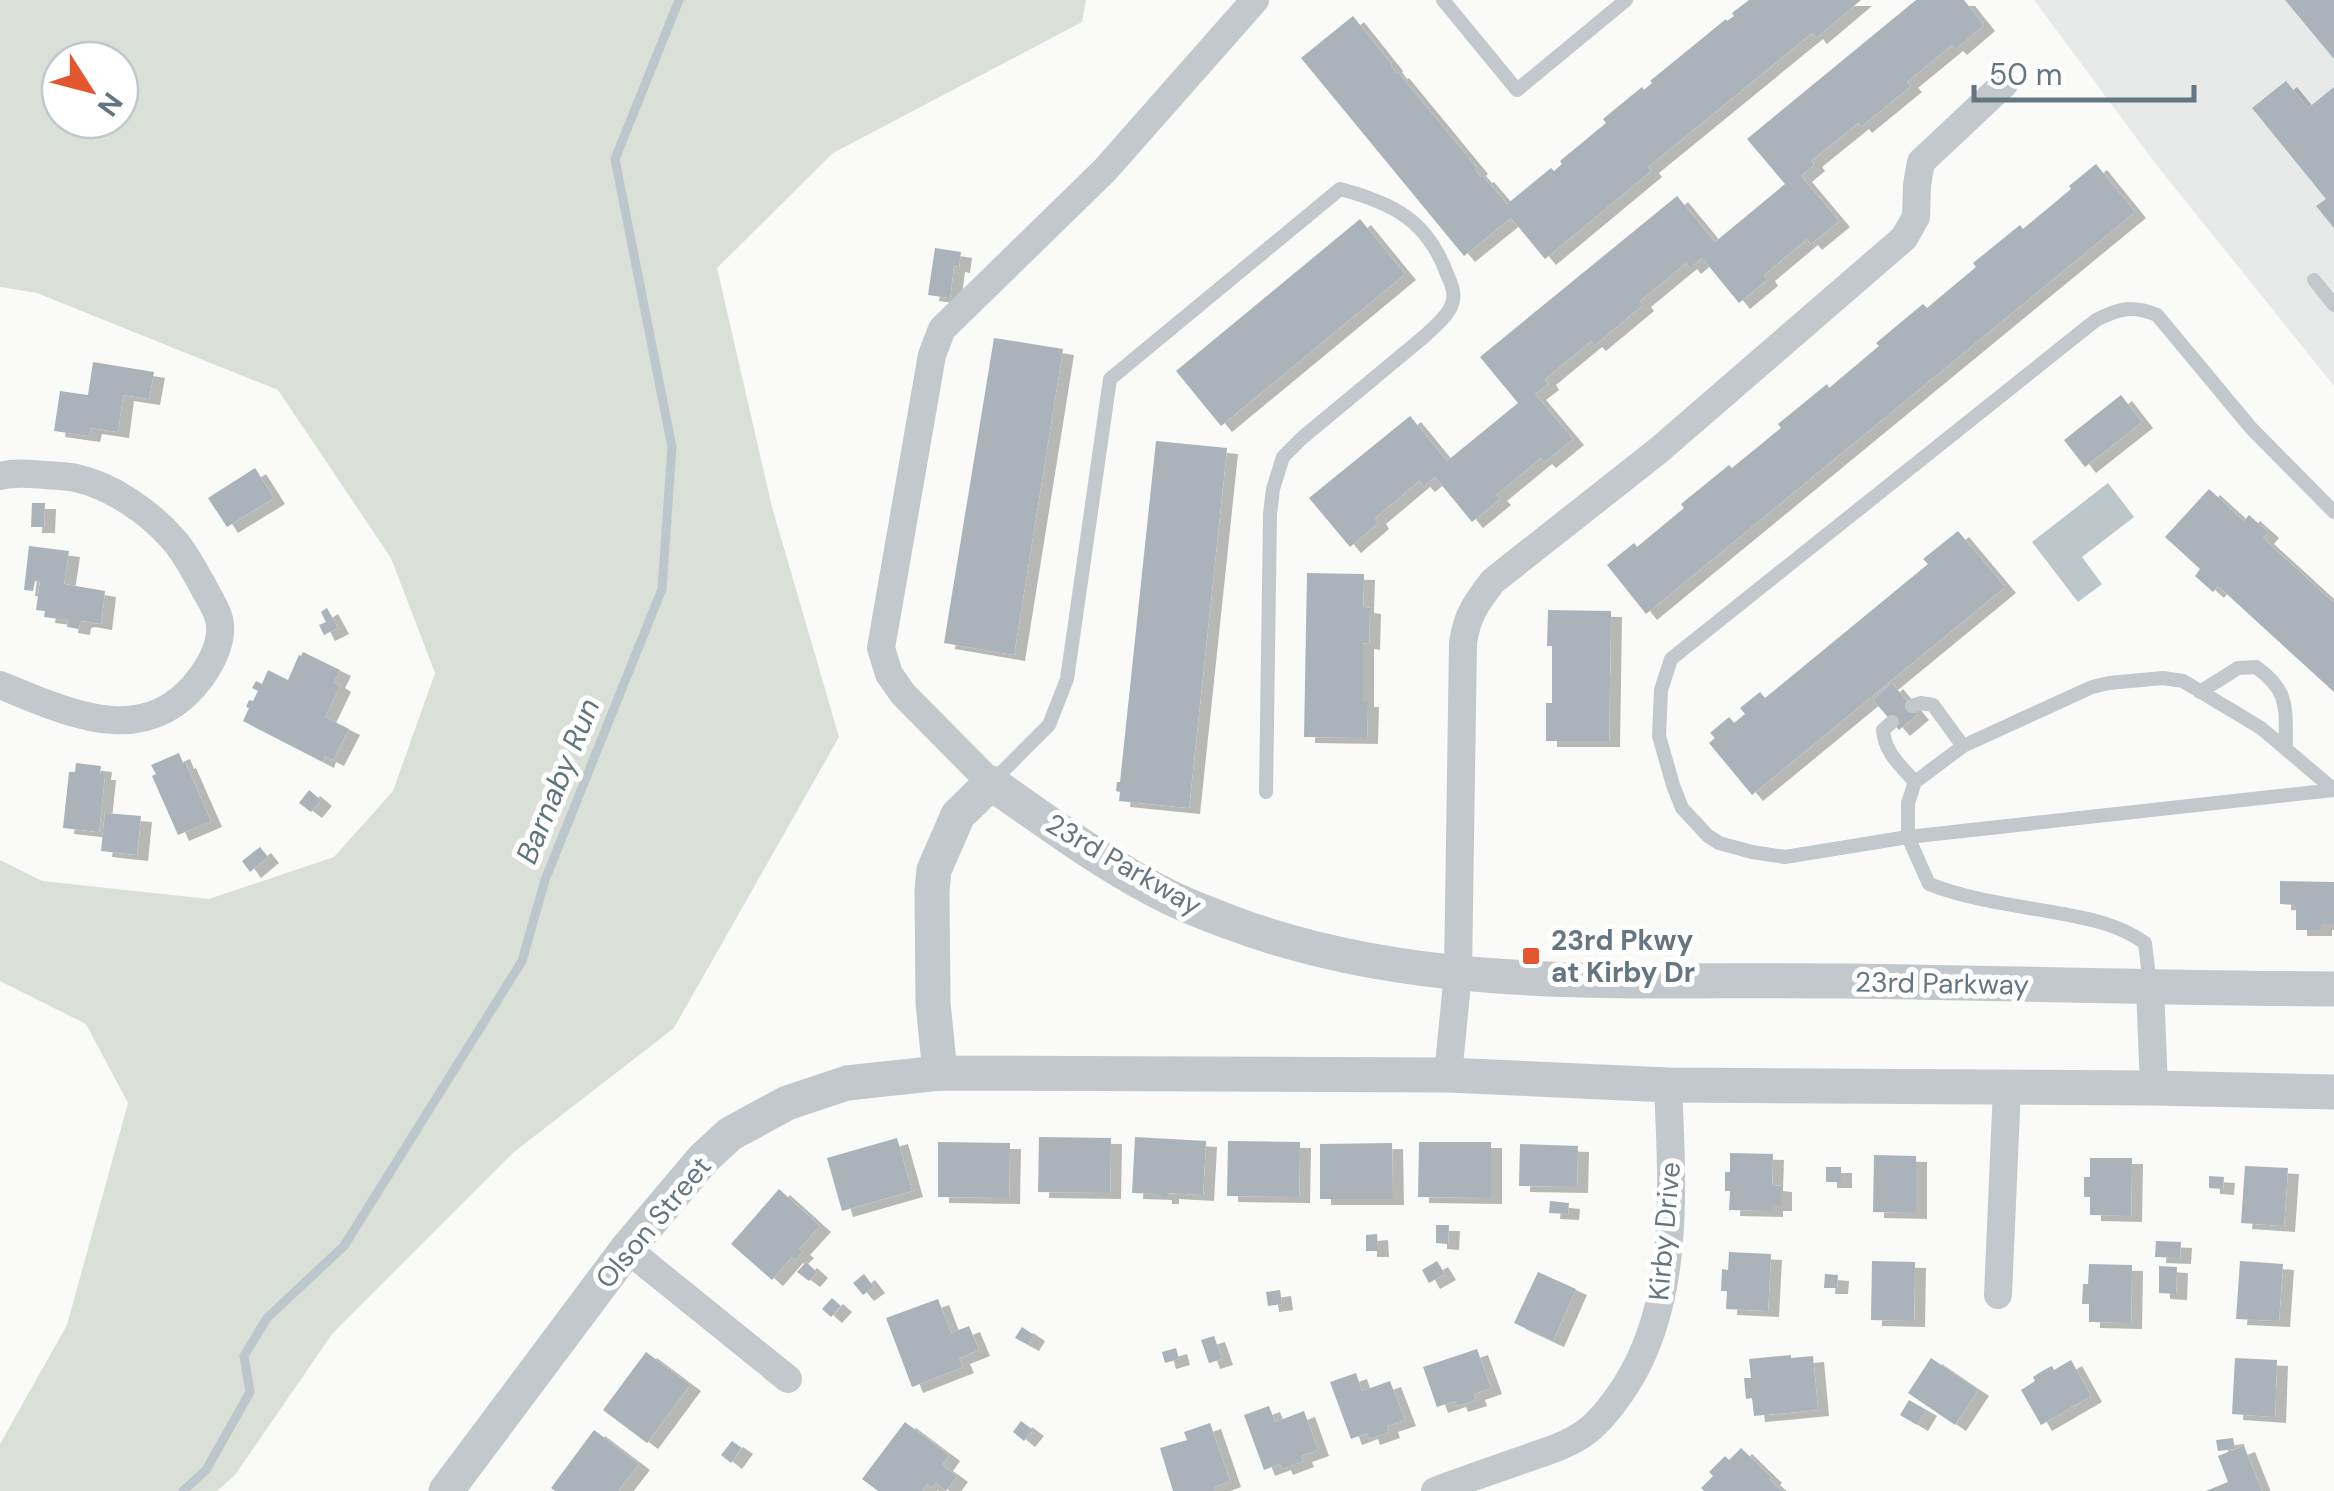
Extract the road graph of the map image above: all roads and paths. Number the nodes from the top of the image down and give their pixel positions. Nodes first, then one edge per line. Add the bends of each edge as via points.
1 (1255, 0) edge
2 (1443, 0) edge
3 (1626, 0) edge
4 (2004, 84) dead end
5 (2314, 280) dead end
6 (2334, 305) edge
7 (0, 476) edge
8 (2334, 512) edge
9 (0, 685) edge
10 (2200, 692) junction
11 (1912, 706) dead end
12 (1892, 722) dead end
13 (1963, 746) junction
14 (2286, 749) junction
15 (1916, 782) junction
16 (992, 783) junction
17 (2334, 789) edge
18 (1266, 792) dead end
19 (1908, 837) junction
20 (1458, 973) junction
21 (2150, 987) junction
22 (2334, 989) edge
23 (940, 1073) junction
24 (1448, 1075) junction
25 (1668, 1085) junction
26 (2007, 1088) junction
27 (2154, 1088) junction
28 (2334, 1092) edge
29 (627, 1249) junction
30 (1998, 1296) dead end
31 (788, 1379) dead end
32 (446, 1491) edge
33 (1435, 1491) edge

1 - 16 street, 23rd Parkway via 1105,170 942,329 932,355 881,648 904,694
2 - 3 lane via 1517,90
4 - 20 street via 1921,162 1916,217 1904,238 1658,450 1493,581 1475,604 1463,643
5 - 6 lane
7 - 9 street via 74,478 140,510 191,564 219,618 220,634 208,666 182,697 134,720 99,721
8 - 19 lane via 2157,315 2118,309 2096,320 1671,659 1661,690 1659,736 1682,808 1708,836 1786,857
10 - 13 lane via 2163,678 2109,683
10 - 14 lane
10 - 14 lane via 2238,668 2256,666 2283,695
11 - 13 lane via 1933,705
12 - 15 lane via 1883,730 1884,742
13 - 15 lane
14 - 17 lane
15 - 19 lane
16 - 18 lane via 1050,725 1067,679 1110,379 1340,189 1394,208 1430,239 1453,289 1452,304 1426,335 1302,438 1276,475
16 - 20 street, 23rd Parkway via 1169,898 1358,960
16 - 23 street via 958,815 934,870 932,1004
17 - 19 lane
19 - 21 lane via 1929,884 2128,930 2145,943
20 - 21 street, 23rd Parkway via 1612,982
20 - 24 street
21 - 22 street, 23rd Parkway
21 - 27 street
23 - 24 street
23 - 29 street, Olson Street via 847,1082 730,1134
24 - 25 street
25 - 26 street
25 - 33 street, Kirby Drive via 1666,1261 1651,1336 1630,1378 1586,1432
26 - 27 street
26 - 30 street
27 - 28 street
29 - 31 street
29 - 32 street, Olson Street

